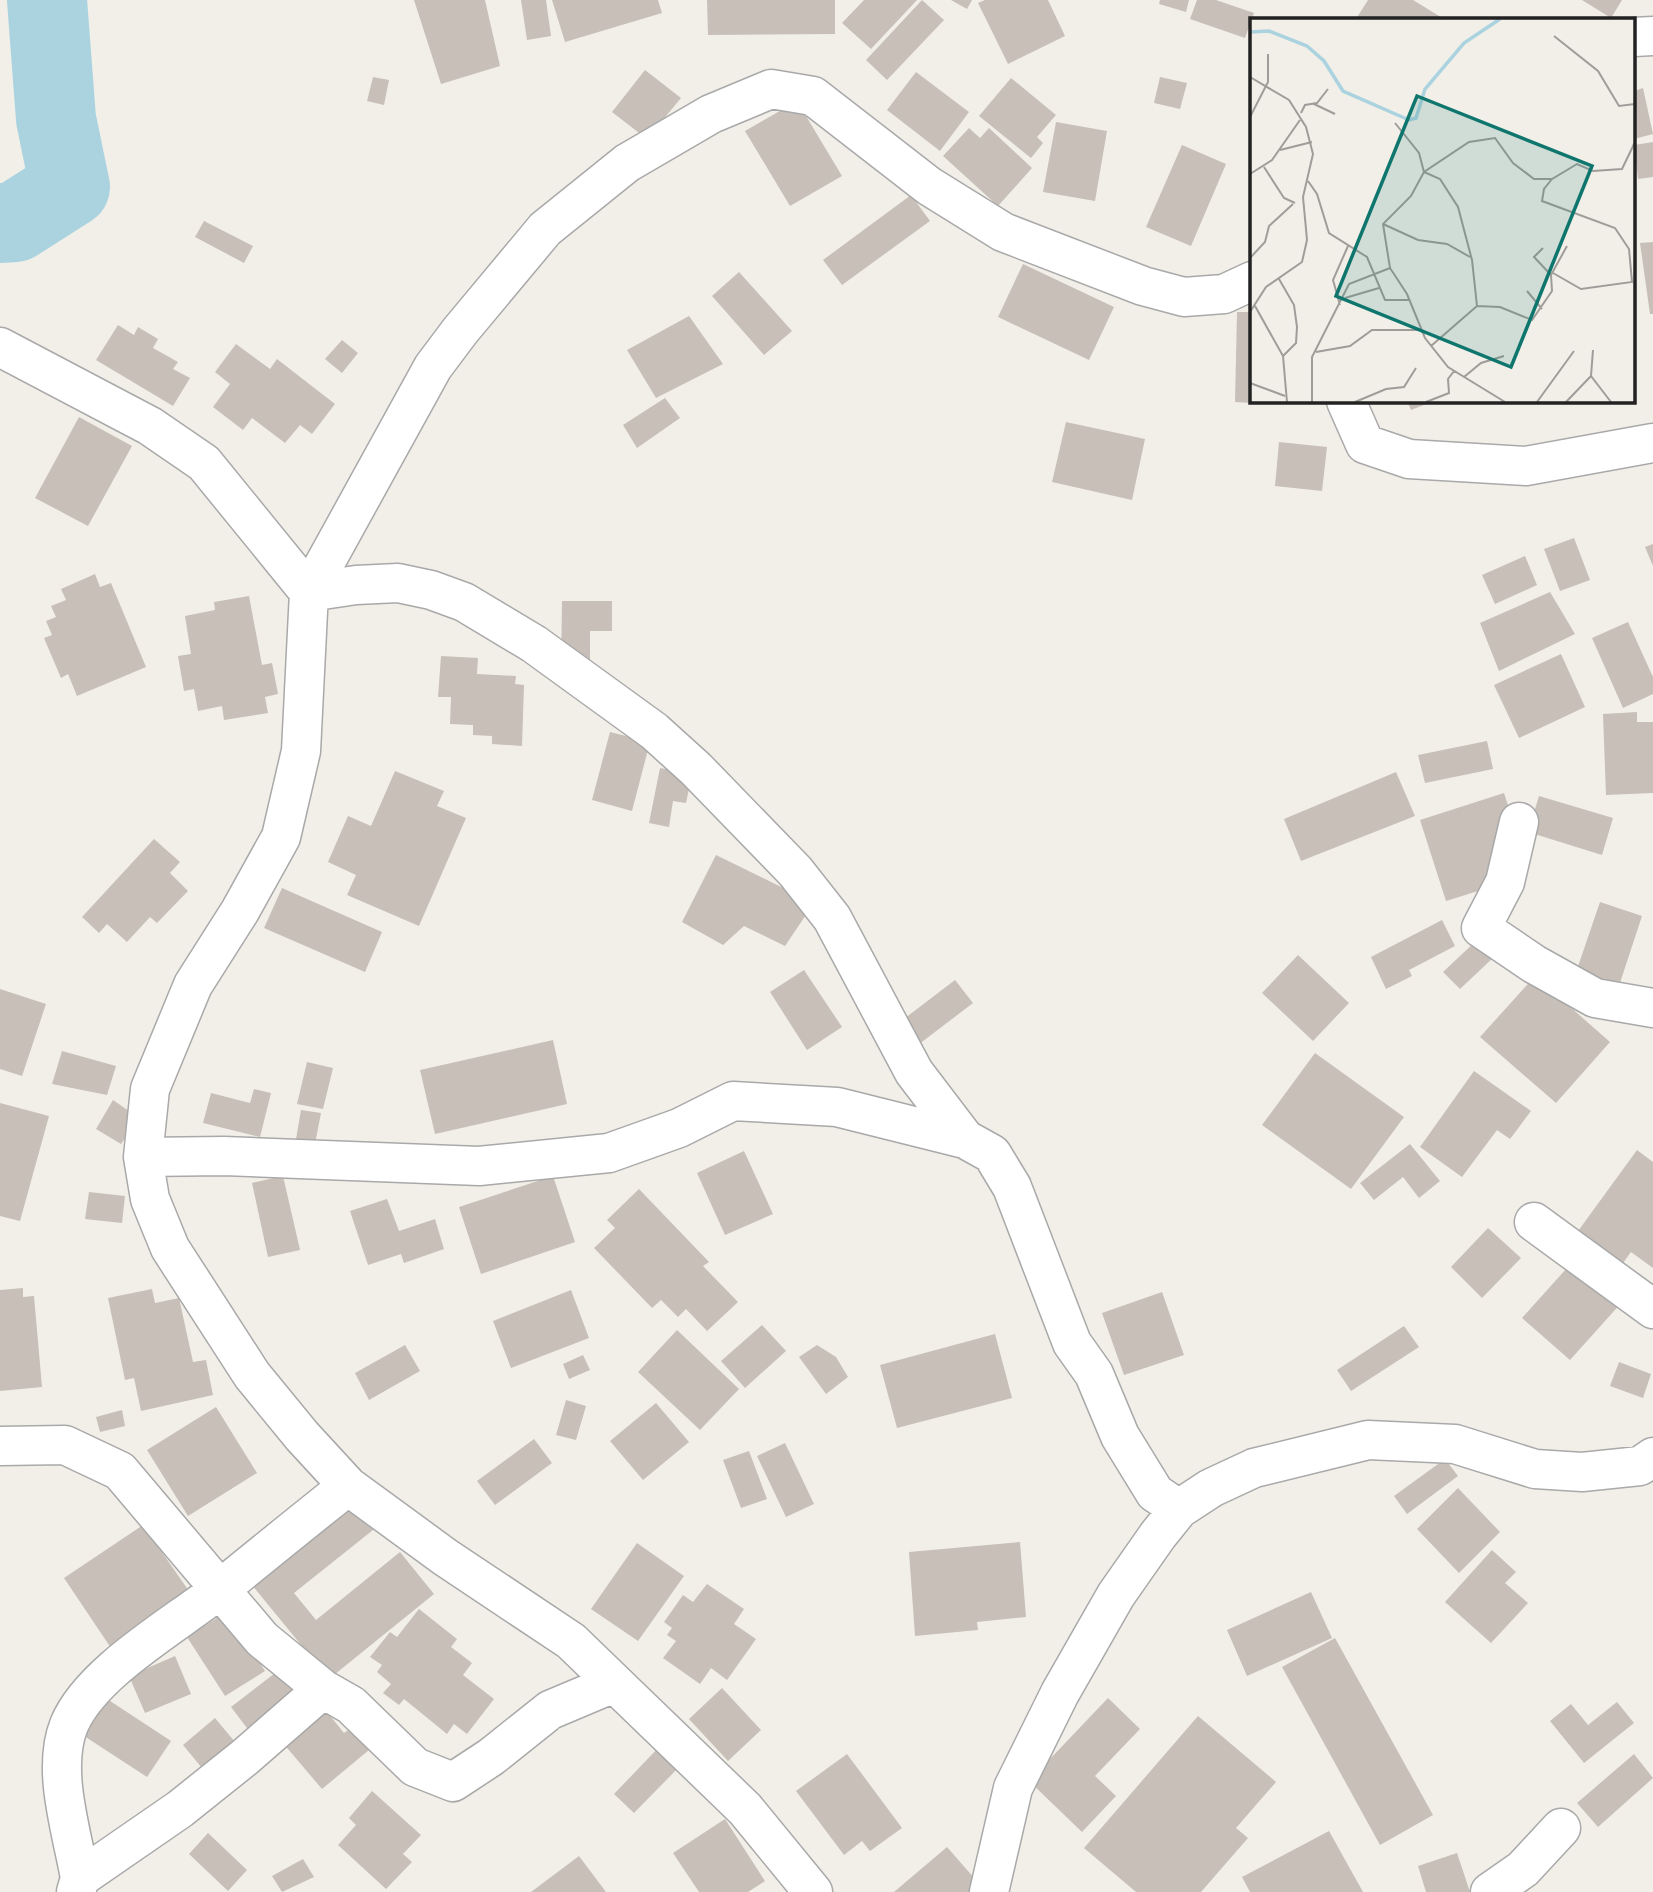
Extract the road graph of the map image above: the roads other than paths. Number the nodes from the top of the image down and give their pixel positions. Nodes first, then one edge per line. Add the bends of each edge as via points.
1 (1250, 282) edge
2 (0, 347) edge
3 (1346, 402) edge
4 (1653, 443) edge
5 (309, 592) junction
6 (1519, 822) dead end
7 (1653, 1008) edge
8 (965, 1139) junction
9 (143, 1157) junction
10 (1534, 1222) dead end
11 (1653, 1309) edge
12 (0, 1446) edge
13 (1653, 1457) edge
14 (348, 1486) junction
15 (1179, 1509) junction
16 (218, 1590) junction
17 (614, 1683) junction
18 (323, 1689) junction
19 (1561, 1828) dead end
20 (78, 1885) edge
21 (809, 1891) edge
22 (989, 1892) edge
23 (1490, 1892) edge

1 - 5 street via 1224,294 1184,297 1050,252 1003,232 929,186 813,96 771,89 666,138 599,184 545,229 433,367
2 - 5 street via 150,426 204,463
3 - 4 street via 1365,444 1409,459 1526,466
5 - 8 street via 398,583 464,602 534,645 653,731 795,871 832,918 914,1073
5 - 9 street via 301,751 281,837 193,985 150,1089
6 - 7 street via 1505,882 1481,928 1595,998
8 - 9 street via 837,1107 733,1101 680,1128 608,1153 479,1167 238,1156
8 - 15 street via 992,1154 1012,1187 1072,1343 1094,1374 1120,1436 1155,1493
9 - 14 street via 150,1199 170,1248 252,1375
10 - 11 street
12 - 16 street via 65,1445 120,1471
13 - 15 street via 1640,1466 1582,1472 1547,1470 1455,1444 1368,1440 1254,1468
14 - 16 street
14 - 17 street via 571,1641
15 - 22 street via 1116,1595 1048,1716 1013,1788
16 - 18 street via 262,1639
16 - 20 street via 109,1675 69,1725 63,1753
17 - 18 street via 550,1710 453,1782 415,1767 351,1705
17 - 21 street via 745,1809
18 - 20 street via 202,1791
19 - 23 street via 1523,1869

